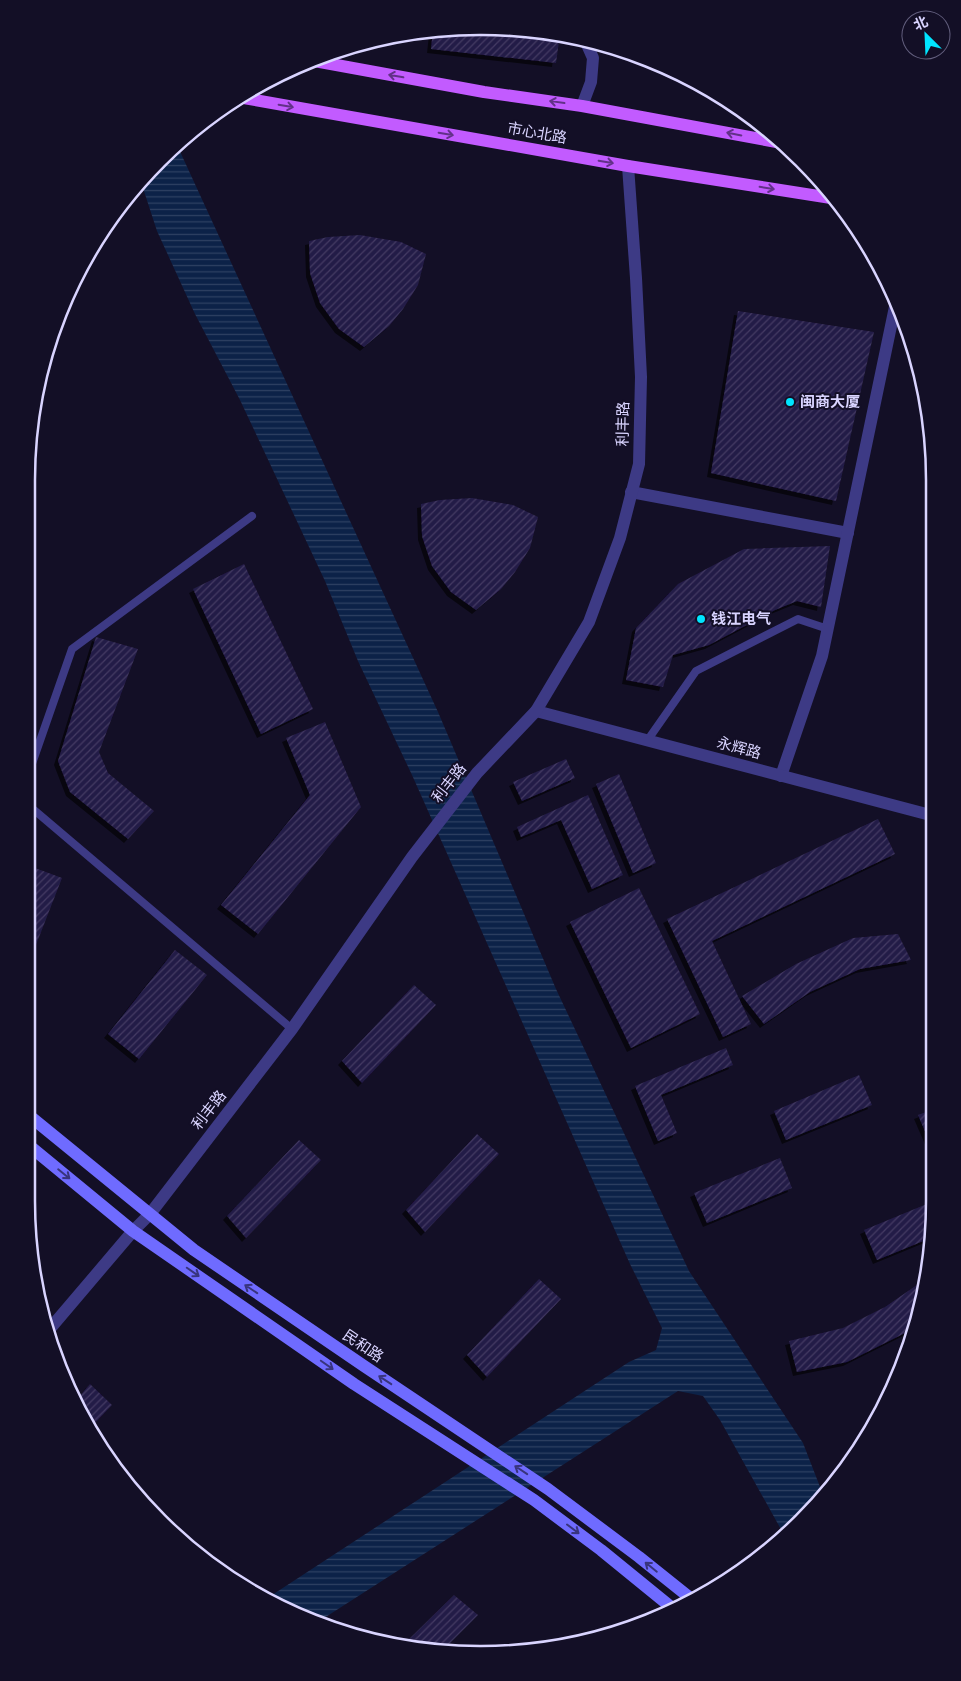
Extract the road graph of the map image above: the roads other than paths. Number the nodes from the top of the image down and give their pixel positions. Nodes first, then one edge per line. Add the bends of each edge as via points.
1 (589, 49) edge
2 (326, 63) edge
3 (251, 99) edge
4 (582, 106) junction
5 (767, 140) edge
6 (628, 166) junction
7 (823, 197) edge
8 (893, 314) edge
9 (632, 492) junction
10 (252, 516) dead end
11 (848, 533) junction
12 (828, 629) junction
13 (536, 711) junction
14 (647, 741) junction
15 (35, 755) edge
16 (781, 776) junction
17 (35, 811) edge
18 (926, 814) edge
19 (292, 1029) junction
20 (35, 1120) edge
21 (35, 1150) edge
22 (150, 1214) junction
23 (133, 1231) junction
24 (53, 1325) edge
25 (687, 1595) edge
26 (667, 1605) edge

1 - 4 street via 594,58 591,82
4 -> 2 main road
3 -> 6 main road, 市心北路
5 -> 4 main road
6 -> 7 main road, 市心北路
6 - 9 street, 利丰路 via 641,377 639,464
8 - 11 street
9 - 11 street
9 - 13 street, 利丰路 via 620,538 588,622
10 - 15 lane via 72,649
11 - 12 street
12 - 14 lane via 798,619 696,671
12 - 16 street via 822,656
13 - 14 street, 永辉路
13 - 19 street, 利丰路 via 477,773 412,857
14 - 16 street, 永辉路
16 - 18 street, 永辉路
17 - 19 lane
19 - 22 street, 利丰路
20 - 22 main road, 民和路
21 -> 23 main road
22 - 23 street, 利丰路
25 -> 22 main road, 民和路 via 548,1489 194,1250
23 - 24 street, 利丰路
23 -> 26 main road via 354,1384 534,1500

